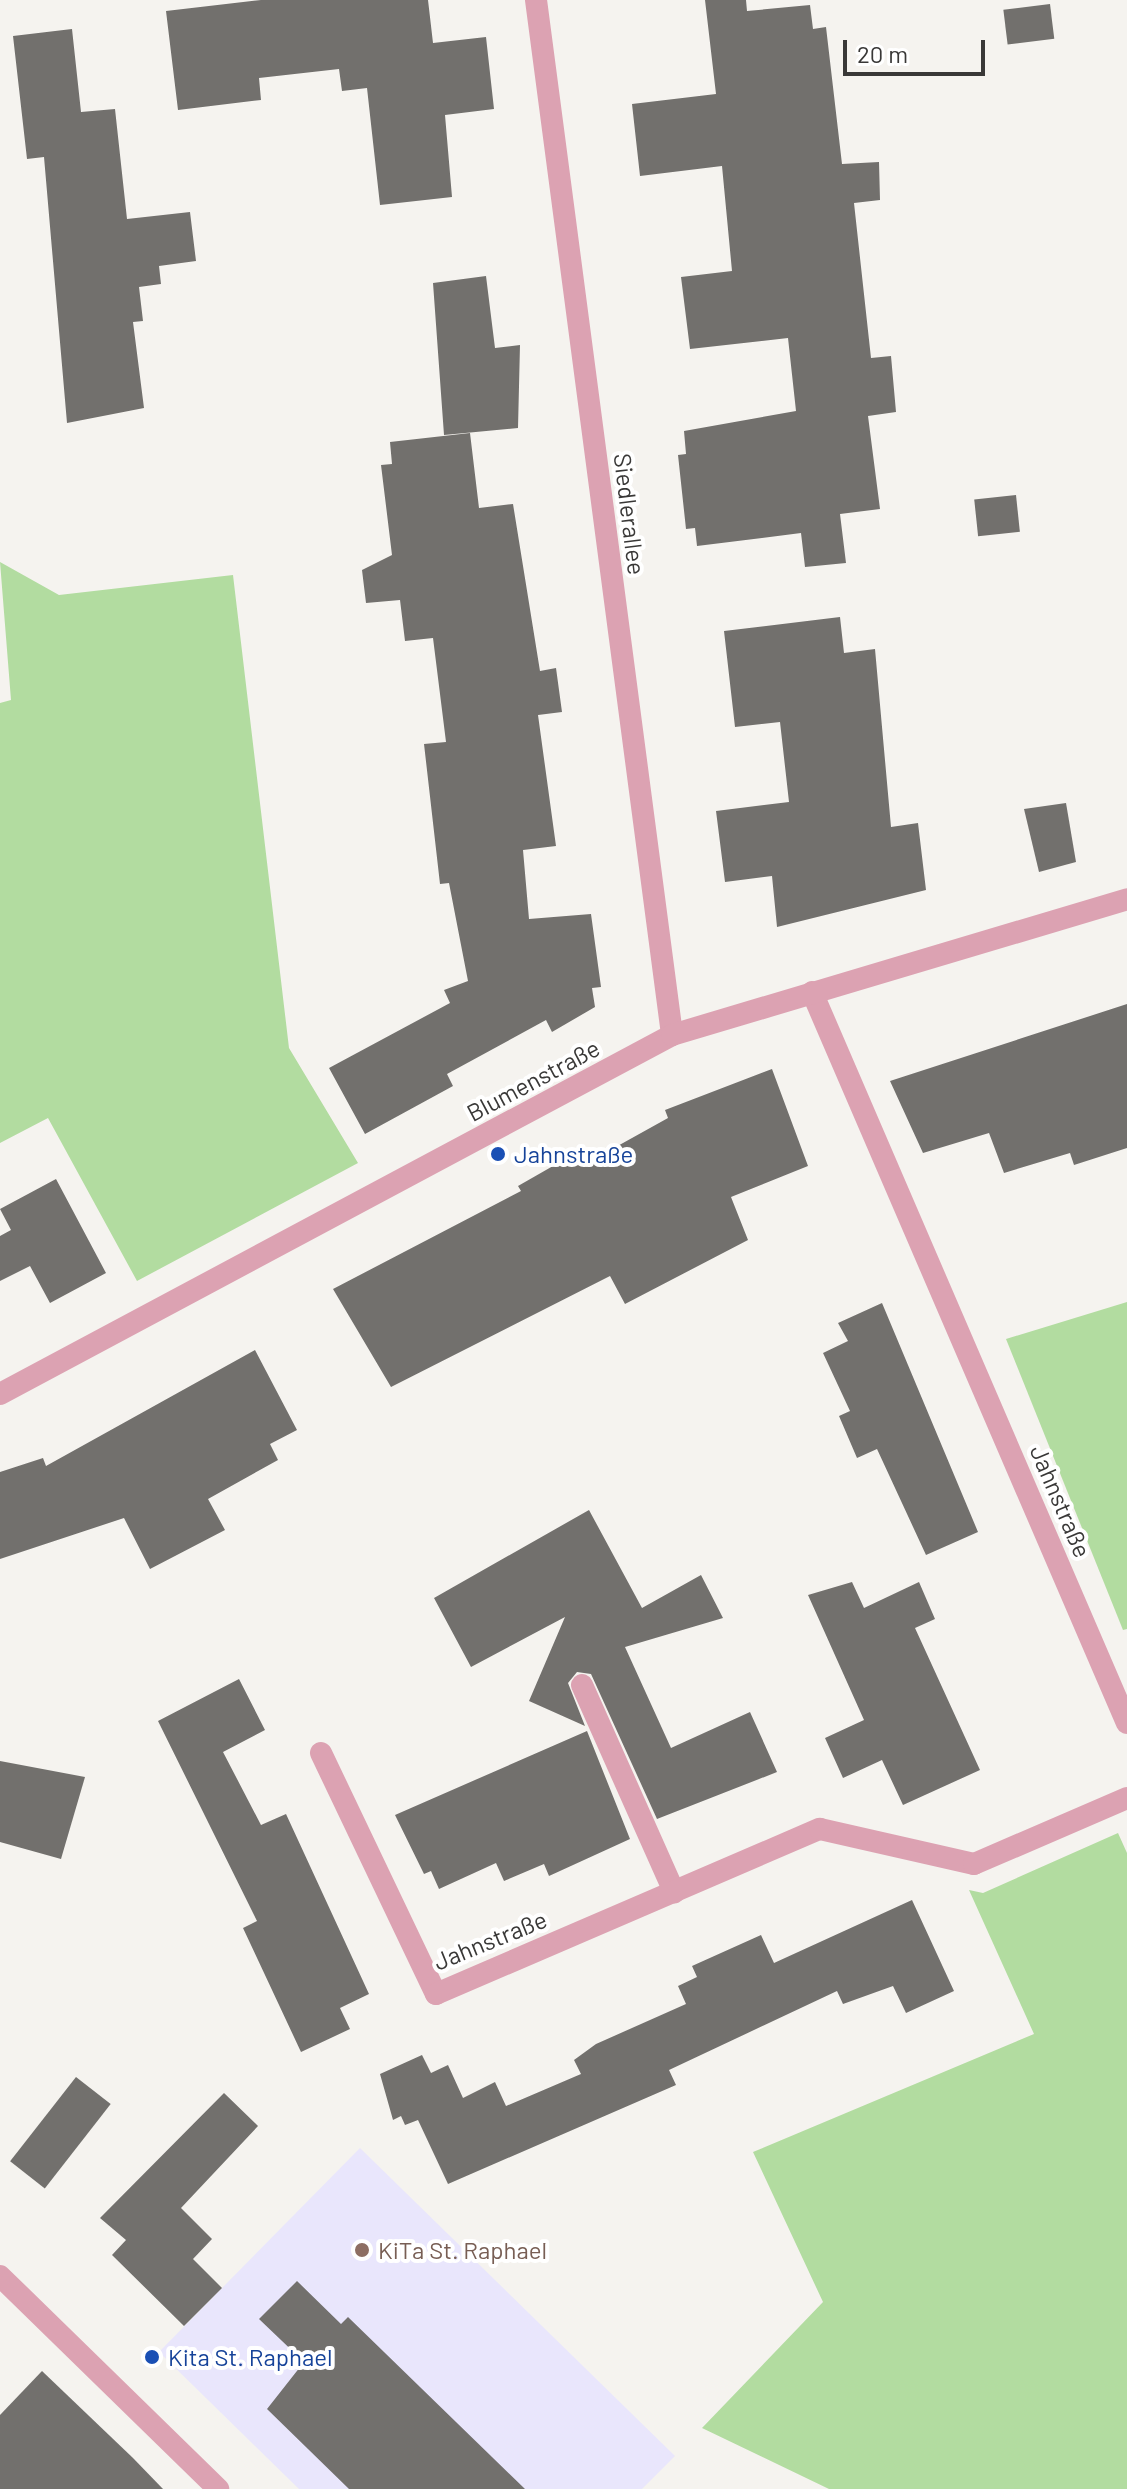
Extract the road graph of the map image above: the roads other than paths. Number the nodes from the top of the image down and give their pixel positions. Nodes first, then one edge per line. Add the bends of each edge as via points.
1 (536, 0) edge
2 (1127, 899) edge
3 (812, 992) junction
4 (672, 1035) junction
5 (0, 1394) edge
6 (582, 1685) dead end
7 (1127, 1723) edge
8 (321, 1753) dead end
9 (1127, 1798) edge
10 (674, 1892) junction
11 (0, 2276) edge
12 (218, 2489) edge

1 - 4 street, Siedlerallee
2 - 3 street, Blumenstraße
3 - 4 street, Blumenstraße
3 - 7 street, Jahnstraße
4 - 5 street, Blumenstraße
6 - 10 street
8 - 10 street, Jahnstraße via 436,1994
9 - 10 street, Jahnstraße via 974,1864 820,1829
11 - 12 street

